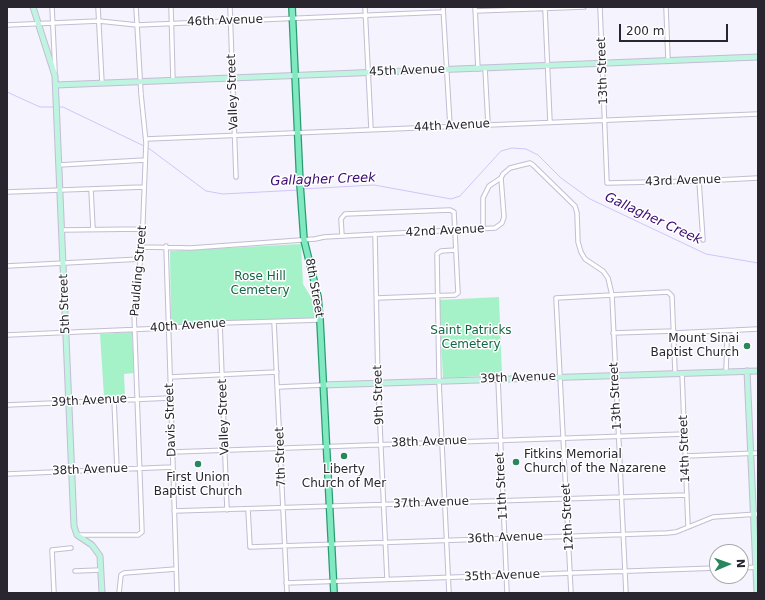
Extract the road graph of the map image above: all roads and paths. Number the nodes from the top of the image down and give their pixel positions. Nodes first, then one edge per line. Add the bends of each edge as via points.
1 (33, 7) edge
2 (52, 7) edge
3 (98, 7) edge
4 (136, 7) edge
5 (171, 7) edge
6 (230, 7) edge
7 (292, 7) edge
8 (365, 7) edge
9 (443, 7) edge
10 (584, 7) edge
11 (600, 7) edge
12 (666, 7) edge
13 (475, 9) edge
14 (545, 9) junction
15 (443, 12) junction
16 (366, 16) junction
17 (293, 19) junction
18 (99, 20) junction
19 (230, 21) junction
20 (53, 23) junction
21 (172, 23) junction
22 (38, 24) junction
23 (7, 25) edge
24 (137, 25) junction
25 (758, 57) edge
26 (668, 60) junction
27 (603, 63) junction
28 (547, 65) junction
29 (485, 68) junction
30 (478, 69) junction
31 (447, 70) junction
32 (368, 73) junction
33 (55, 76) junction
34 (295, 76) junction
35 (232, 79) junction
36 (174, 81) junction
37 (140, 82) junction
38 (102, 83) junction
39 (56, 85) junction
40 (758, 114) edge
41 (605, 119) junction
42 (550, 122) junction
43 (488, 124) junction
44 (450, 126) junction
45 (371, 129) junction
46 (298, 132) junction
47 (234, 135) junction
48 (146, 141) junction
49 (145, 160) junction
50 (59, 165) junction
51 (236, 177) dead end
52 (501, 178) junction
53 (758, 178) edge
54 (699, 181) junction
55 (607, 183) joint
56 (144, 187) junction
57 (91, 189) junction
58 (60, 190) junction
59 (7, 192) edge
60 (93, 229) junction
61 (143, 229) junction
62 (483, 229) junction
63 (62, 230) junction
64 (456, 231) junction
65 (376, 234) junction
66 (342, 236) junction
67 (304, 240) junction
68 (702, 240) dead end
69 (166, 246) junction
70 (142, 247) junction
71 (456, 250) junction
72 (141, 259) junction
73 (64, 263) junction
74 (7, 266) edge
75 (612, 295) junction
76 (437, 296) junction
77 (377, 298) junction
78 (320, 320) junction
79 (274, 322) junction
80 (220, 323) junction
81 (168, 328) junction
82 (134, 329) junction
83 (758, 329) edge
84 (738, 330) junction
85 (674, 332) junction
86 (66, 333) junction
87 (613, 333) junction
88 (7, 335) edge
89 (726, 371) junction
90 (747, 371) junction
91 (758, 371) edge
92 (278, 372) junction
93 (675, 372) junction
94 (682, 373) junction
95 (223, 374) junction
96 (615, 375) junction
97 (170, 377) junction
98 (560, 377) junction
99 (498, 379) junction
100 (439, 381) junction
101 (378, 383) junction
102 (323, 385) junction
103 (278, 386) junction
104 (171, 398) junction
105 (137, 399) junction
106 (114, 400) junction
107 (69, 403) junction
108 (7, 405) edge
109 (685, 434) junction
110 (618, 436) junction
111 (564, 438) junction
112 (500, 440) junction
113 (442, 442) junction
114 (381, 444) junction
115 (326, 447) junction
116 (281, 449) junction
117 (225, 451) junction
118 (172, 452) junction
119 (758, 453) edge
120 (751, 454) junction
121 (686, 456) junction
122 (173, 467) junction
123 (140, 468) junction
124 (117, 469) junction
125 (72, 471) junction
126 (7, 474) edge
127 (687, 495) junction
128 (622, 497) junction
129 (567, 500) junction
130 (503, 501) junction
131 (445, 503) junction
132 (384, 505) junction
133 (283, 508) junction
134 (329, 508) junction
135 (248, 509) junction
136 (227, 510) junction
137 (174, 511) junction
138 (756, 514) edge
139 (688, 526) junction
140 (77, 535) junction
141 (623, 535) junction
142 (568, 536) junction
143 (505, 538) junction
144 (447, 540) junction
145 (386, 543) junction
146 (331, 544) junction
147 (284, 546) junction
148 (71, 548) dead end
149 (757, 567) edge
150 (709, 568) edge
151 (176, 569) junction
152 (101, 570) junction
153 (75, 571) dead end
154 (625, 572) junction
155 (570, 574) junction
156 (507, 576) junction
157 (448, 578) junction
158 (387, 579) junction
159 (333, 581) junction
160 (286, 583) junction
161 (54, 593) edge
162 (102, 593) edge
163 (119, 593) edge
164 (177, 593) edge
165 (287, 593) edge
166 (334, 593) edge
167 (449, 593) edge
168 (507, 593) edge
169 (571, 593) edge
170 (626, 593) edge
171 (757, 593) edge

1 - 22 street, 5th Street
2 - 20 street
3 - 18 street
4 - 24 street, Paulding Street
5 - 21 street
6 - 19 street, Valley Street
7 - 17 main road, 8th Street
8 - 16 street
9 - 15 street
10 - 14 street
11 - 27 street, 13th Street
12 - 26 street
13 - 14 street
13 - 30 street
14 - 28 street
15 - 16 street, 46th Avenue
15 - 31 street
16 - 17 street, 46th Avenue
16 - 32 street
17 - 19 street, 46th Avenue
17 - 34 main road, 8th Street
18 - 20 street, 46th Avenue
18 - 24 street, 46th Avenue
18 - 38 street
19 - 21 street, 46th Avenue
19 - 35 street, Valley Street
20 - 22 street, 46th Avenue
20 - 33 street
21 - 24 street, 46th Avenue
21 - 36 street
22 - 23 street, 46th Avenue
22 - 33 street, 5th Street
24 - 37 street, Paulding Street
25 - 26 street, 45th Avenue
26 - 27 street, 45th Avenue
27 - 28 street, 45th Avenue
27 - 41 street, 13th Street
28 - 29 street, 45th Avenue
28 - 42 street
29 - 30 street, 45th Avenue
29 - 43 street
30 - 31 street, 45th Avenue
31 - 32 street, 45th Avenue
31 - 44 street
32 - 34 street, 45th Avenue
32 - 45 street
33 - 39 street, 5th Street
34 - 35 street, 45th Avenue
34 - 46 main road, 8th Street
35 - 36 street, 45th Avenue
35 - 47 street, Valley Street
36 - 37 street, 45th Avenue
37 - 38 street, 45th Avenue
37 - 48 street, Paulding Street
38 - 39 street, 45th Avenue
39 - 50 street, 5th Street
40 - 41 street, 44th Avenue
41 - 42 street, 44th Avenue
41 - 55 street, 13th Street
42 - 43 street, 44th Avenue
43 - 44 street, 44th Avenue
44 - 45 street, 44th Avenue
45 - 46 street, 44th Avenue
46 - 47 street, 44th Avenue
46 - 67 main road, 8th Street
47 - 48 street, 44th Avenue
47 - 51 street, Valley Street
48 - 49 street, Paulding Street
49 - 50 street
49 - 56 street, Paulding Street
50 - 58 street, 5th Street
52 - 62 street via 489,186 483,198
52 - 62 street, 42nd Avenue via 503,221 499,227
52 - 75 street via 510,168 530,163 557,186 576,209 581,252 585,259 604,271
53 - 54 street, 43rd Avenue
54 - 55 street, 43rd Avenue
54 - 68 street
56 - 57 street
56 - 61 street, Paulding Street
57 - 58 street
57 - 60 street
58 - 59 street
58 - 63 street, 5th Street
60 - 61 street
60 - 63 street
61 - 70 street, Paulding Street
62 - 64 street, 42nd Avenue
63 - 73 street, 5th Street
64 - 65 street, 42nd Avenue
64 - 66 street via 454,212 450,210 345,214 341,219
64 - 71 street
65 - 66 street, 42nd Avenue
65 - 77 street, 9th Street
66 - 67 street, 42nd Avenue
67 - 69 street, 42nd Avenue via 191,248
67 - 78 main road, 8th Street via 318,297
69 - 70 street, 42nd Avenue
69 - 81 street, Davis Street
70 - 72 street, Paulding Street
71 - 76 street via 441,250 436,254
71 - 76 street via 458,292 455,295
72 - 73 street
72 - 82 street, Paulding Street
73 - 74 street
73 - 86 street, 5th Street
75 - 85 street via 668,292 672,296
75 - 87 street, 13th Street
75 - 98 street, 12th Street via 556,298
76 - 77 street
76 - 100 street
77 - 101 street, 9th Street
78 - 79 street, 40th Avenue
78 - 102 main road, 8th Street
79 - 80 street, 40th Avenue
79 - 92 street, 7th Street
80 - 81 street, 40th Avenue
80 - 95 street, Valley Street
81 - 82 street, 40th Avenue
81 - 97 street, Davis Street
82 - 86 street, 40th Avenue
82 - 105 street, Paulding Street
83 - 84 street
84 - 85 street
84 - 89 street via 727,342
85 - 87 street
85 - 93 street
86 - 88 street, 40th Avenue
86 - 107 street, 5th Street
87 - 96 street, 13th Street
89 - 90 street, 39th Avenue
89 - 94 street, 39th Avenue
90 - 91 street, 39th Avenue
90 - 120 street
92 - 95 street
92 - 103 street, 7th Street
93 - 94 street, 39th Avenue
93 - 96 street, 39th Avenue
94 - 109 street, 14th Street
95 - 97 street
95 - 117 street, Valley Street
96 - 98 street, 39th Avenue
96 - 110 street, 13th Street
97 - 104 street, Davis Street
98 - 99 street, 39th Avenue
98 - 111 street, 12th Street
99 - 100 street, 39th Avenue
99 - 112 street, 11th Street
100 - 101 street, 39th Avenue
100 - 113 street
101 - 102 street, 39th Avenue
101 - 114 street, 9th Street
102 - 103 street, 39th Avenue
102 - 115 main road, 8th Street
103 - 116 street, 7th Street
104 - 105 street, 39th Avenue
104 - 118 street, Davis Street
105 - 106 street, 39th Avenue
105 - 123 street, Paulding Street
106 - 107 street, 39th Avenue
106 - 124 street
107 - 108 street, 39th Avenue
107 - 125 street, 5th Street
109 - 110 street, 38th Avenue
109 - 121 street, 14th Street
110 - 111 street, 38th Avenue
110 - 128 street, 13th Street
111 - 112 street, 38th Avenue
111 - 129 street, 12th Street
112 - 113 street, 38th Avenue
112 - 130 street, 11th Street
113 - 114 street, 38th Avenue
113 - 131 street
114 - 115 street, 38th Avenue
114 - 132 street, 9th Street
115 - 116 street, 38th Avenue
115 - 134 main road, 8th Street
116 - 117 street, 38th Avenue
116 - 133 street, 7th Street
117 - 118 street, 38th Avenue
117 - 136 street, Valley Street
118 - 122 street, Davis Street
119 - 120 street
120 - 121 street
120 - 138 street
121 - 127 street, 14th Street
122 - 123 street, 38th Avenue
122 - 137 street, Davis Street
123 - 124 street, 38th Avenue
123 - 140 street, Paulding Street via 141,534
124 - 125 street, 38th Avenue
125 - 126 street, 38th Avenue
125 - 140 street, 5th Street via 74,526
127 - 128 street, 37th Avenue
127 - 139 street, 14th Street
128 - 129 street, 37th Avenue
128 - 141 street, 13th Street
129 - 130 street, 37th Avenue
129 - 142 street, 12th Street
130 - 131 street, 37th Avenue
130 - 143 street, 11th Street
131 - 132 street, 37th Avenue
131 - 144 street
132 - 134 street, 37th Avenue
132 - 145 street, 9th Street
133 - 134 street, 37th Avenue
133 - 135 street, 37th Avenue
133 - 147 street, 7th Street
134 - 146 main road, 8th Street
135 - 136 street, 37th Avenue
135 - 147 street, 36th Avenue via 250,547
136 - 137 street, 37th Avenue
137 - 151 street, Davis Street
138 - 139 street, 36th Avenue via 713,517
138 - 149 street
139 - 141 street, 36th Avenue via 676,532
140 - 152 street via 97,549
141 - 142 street, 36th Avenue
141 - 154 street, 13th Street
142 - 143 street, 36th Avenue
142 - 155 street, 12th Street
143 - 144 street, 36th Avenue
143 - 156 street, 11th Street
144 - 145 street, 36th Avenue
144 - 157 street
145 - 146 street, 36th Avenue
145 - 158 street, 9th Street
146 - 147 street, 36th Avenue
146 - 159 main road, 8th Street
147 - 160 street, 7th Street
148 - 161 street via 52,550
149 - 171 street
150 - 154 street, 35th Avenue
151 - 163 street via 124,573 121,575
151 - 164 street, Davis Street
152 - 153 street
152 - 162 street
154 - 155 street, 35th Avenue
154 - 170 street, 13th Street
155 - 156 street, 35th Avenue
155 - 169 street, 12th Street
156 - 157 street, 35th Avenue
156 - 168 street, 11th Street
157 - 158 street, 35th Avenue
157 - 167 street
158 - 159 street, 35th Avenue
159 - 160 street, 35th Avenue
159 - 166 main road, 8th Street
160 - 165 street, 7th Street

